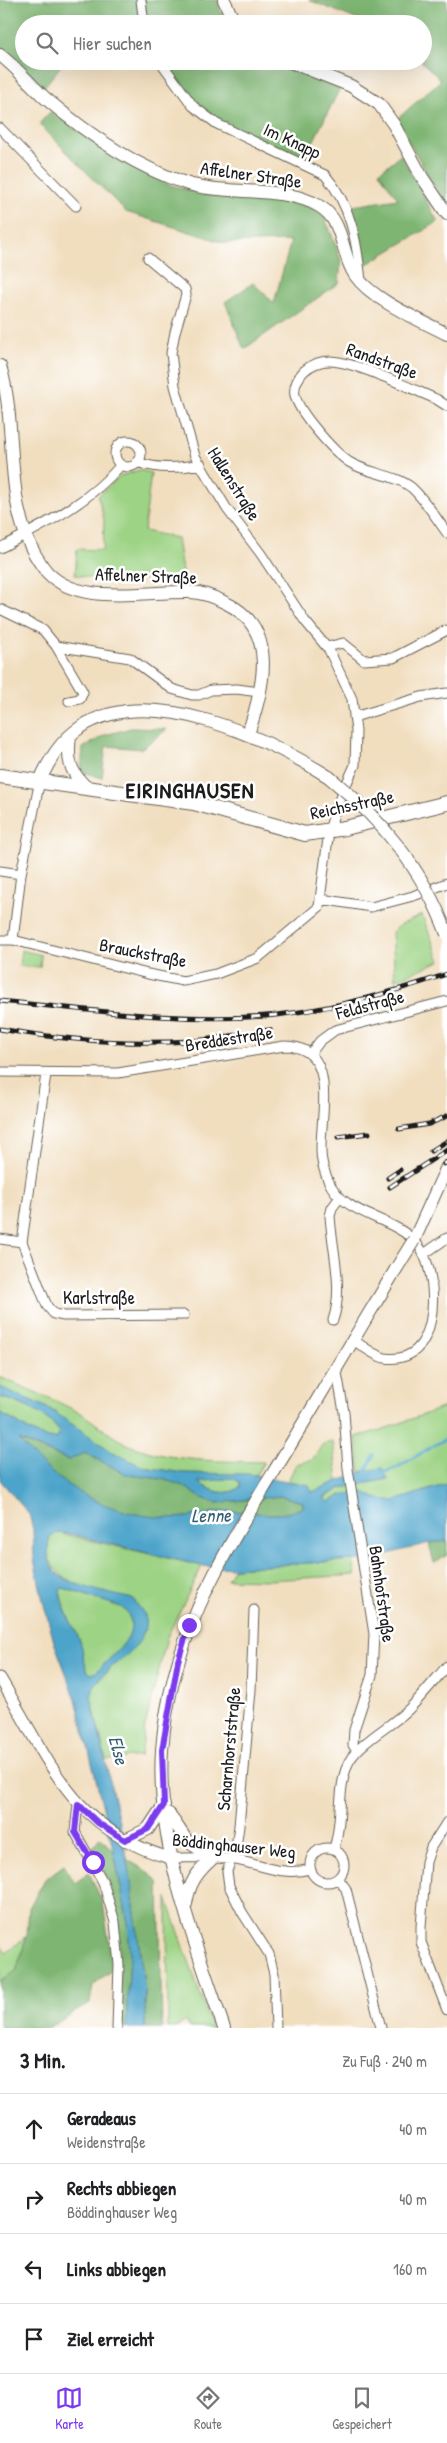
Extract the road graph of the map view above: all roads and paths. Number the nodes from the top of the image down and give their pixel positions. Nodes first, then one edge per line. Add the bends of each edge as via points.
1 (141, 0) edge
2 (224, 0) edge
3 (143, 15) edge
4 (231, 15) edge
5 (0, 55) edge
6 (15, 69) edge
7 (16, 70) edge
8 (167, 70) edge
9 (311, 70) edge
10 (0, 128) edge
11 (76, 206) dead end
12 (447, 214) edge
13 (148, 258) dead end
14 (361, 282) junction
15 (447, 334) edge
16 (0, 366) edge
17 (447, 406) edge
18 (138, 462) junction
19 (201, 464) junction
20 (121, 465) junction
21 (447, 533) edge
22 (26, 535) junction
23 (0, 548) edge
24 (0, 609) edge
25 (447, 630) edge
26 (56, 646) junction
27 (327, 647) junction
28 (259, 692) junction
29 (447, 693) edge
30 (69, 701) dead end
31 (354, 716) junction
32 (248, 734) junction
33 (70, 736) junction
34 (0, 776) edge
35 (40, 780) junction
36 (86, 787) junction
37 (447, 803) edge
38 (329, 831) junction
39 (0, 870) edge
40 (21, 874) junction
41 (447, 883) edge
42 (320, 903) junction
43 (447, 934) edge
44 (0, 940) edge
45 (13, 940) junction
46 (447, 1002) edge
47 (311, 1053) junction
48 (0, 1072) edge
49 (46, 1074) junction
50 (447, 1167) edge
51 (340, 1197) junction
52 (447, 1238) edge
53 (0, 1239) edge
54 (22, 1242) junction
55 (424, 1254) junction
56 (184, 1315) dead end
57 (334, 1320) dead end
58 (352, 1339) junction
59 (336, 1367) junction
60 (254, 1610) dead end
61 (447, 1666) edge
62 (0, 1678) edge
63 (356, 1751) junction
64 (78, 1804) junction
65 (164, 1805) junction
66 (447, 1822) edge
67 (125, 1840) junction
68 (334, 1848) junction
69 (170, 1858) junction
70 (213, 1858) junction
71 (232, 1860) junction
72 (310, 1869) junction
73 (338, 1878) junction
74 (185, 1909) junction
75 (447, 2010) edge
76 (117, 2028) edge
77 (224, 2028) edge
78 (276, 2028) edge
79 (381, 2028) edge

1 - 3 street
2 - 4 main road
5 - 6 main road, Affelner Straße
7 - 14 main road, Affelner Straße via 62,112 119,153 149,169 201,188 287,196 322,208 336,224 349,263
8 - 14 street, Im Knapp via 193,106 217,124 325,175 337,188 348,211
9 - 12 main road via 351,86 379,104
10 - 11 street
13 - 19 street, Hallenstraße via 185,289 172,346 172,365 186,427 195,456
14 - 15 main road, Affelner Straße
16 - 22 main road, Affelner Straße via 16,496
17 - 21 street, Randstraße via 436,398 337,362 319,362 306,369 295,389 304,412 339,454 351,463 397,479 412,488
18 - 19 street via 149,467 172,468
18 - 20 street via 131,466
18 - 20 street via 140,448 127,440 116,448 115,458
19 - 27 street, Hallenstraße via 227,509 305,621
20 - 22 street via 80,503
22 - 23 street
22 - 28 main road, Affelner Straße via 43,568 64,585 86,592 117,594 192,592 232,606 253,626 261,644 264,669
24 - 26 street via 43,630
25 - 27 street via 393,658 364,660 343,643
26 - 28 street via 130,658 172,689 192,695 211,690
26 - 30 street via 83,692 80,699
27 - 31 street, Hallenstraße via 349,688
28 - 32 main road, Affelner Straße
29 - 31 street
31 - 38 street, Hallenstraße via 355,765
32 - 33 main road via 222,724 155,712 106,716 80,727
32 - 43 main road, bridge via 292,754 362,803 408,858 434,900
33 - 35 main road via 57,749
33 - 36 main road via 71,769
34 - 35 main road, Reichsstraße
35 - 36 main road, Reichsstraße
35 - 40 street
36 - 38 main road, Reichsstraße via 194,803 305,834
37 - 38 main road, Reichsstraße
38 - 42 street, Hallenstraße
39 - 40 street
40 - 45 street
41 - 42 street via 371,907
42 - 45 street, Brauckstraße via 258,958 216,974 183,980
44 - 45 street, Brauckstraße
46 - 47 street, Feldstraße via 335,1030
47 - 49 street, Breddestraße via 293,1046 275,1047 147,1070
47 - 51 street via 323,1080 323,1167 331,1188
48 - 49 street, Breddestraße
49 - 54 street, Karlstraße
50 - 58 main road, bridge via 414,1240
51 - 55 street via 352,1207 402,1232 416,1242
51 - 57 street via 330,1216 337,1285
52 - 55 street
53 - 54 street
54 - 56 street, Karlstraße via 47,1306 54,1314
55 - 58 street via 433,1294 433,1312 422,1342 402,1356 385,1358
58 - 59 main road
59 - 63 street, Bahnhofstraße via 374,1634 372,1675 354,1730
59 - 65 main road via 224,1555 189,1625 178,1661 162,1750
60 - 71 street, Scharnhorststraße via 250,1704
61 - 63 street via 408,1710
62 - 64 street, Böddinghauser Weg via 50,1765
63 - 68 street, Bahnhofstraße via 343,1780
64 - 67 street, Böddinghauser Weg via 98,1823
64 - 76 street via 75,1832 103,1882 115,1922 119,1965
65 - 67 main road via 148,1829
65 - 69 main road
65 - 70 main road via 187,1841
66 - 75 street via 431,1847 426,1862 420,1927 421,1942
67 - 69 street, Böddinghauser Weg
68 - 72 street via 315,1852 310,1860
68 - 73 street via 345,1862
69 - 70 street, Böddinghauser Weg
69 - 74 main road
70 - 71 street, Böddinghauser Weg
70 - 74 main road via 192,1880
71 - 72 street, Böddinghauser Weg via 280,1872
71 - 78 street, Scharnhorststraße via 227,1871 229,1886 269,1954 274,1974
72 - 73 street via 322,1881
73 - 79 street via 346,1889
74 - 77 main road

